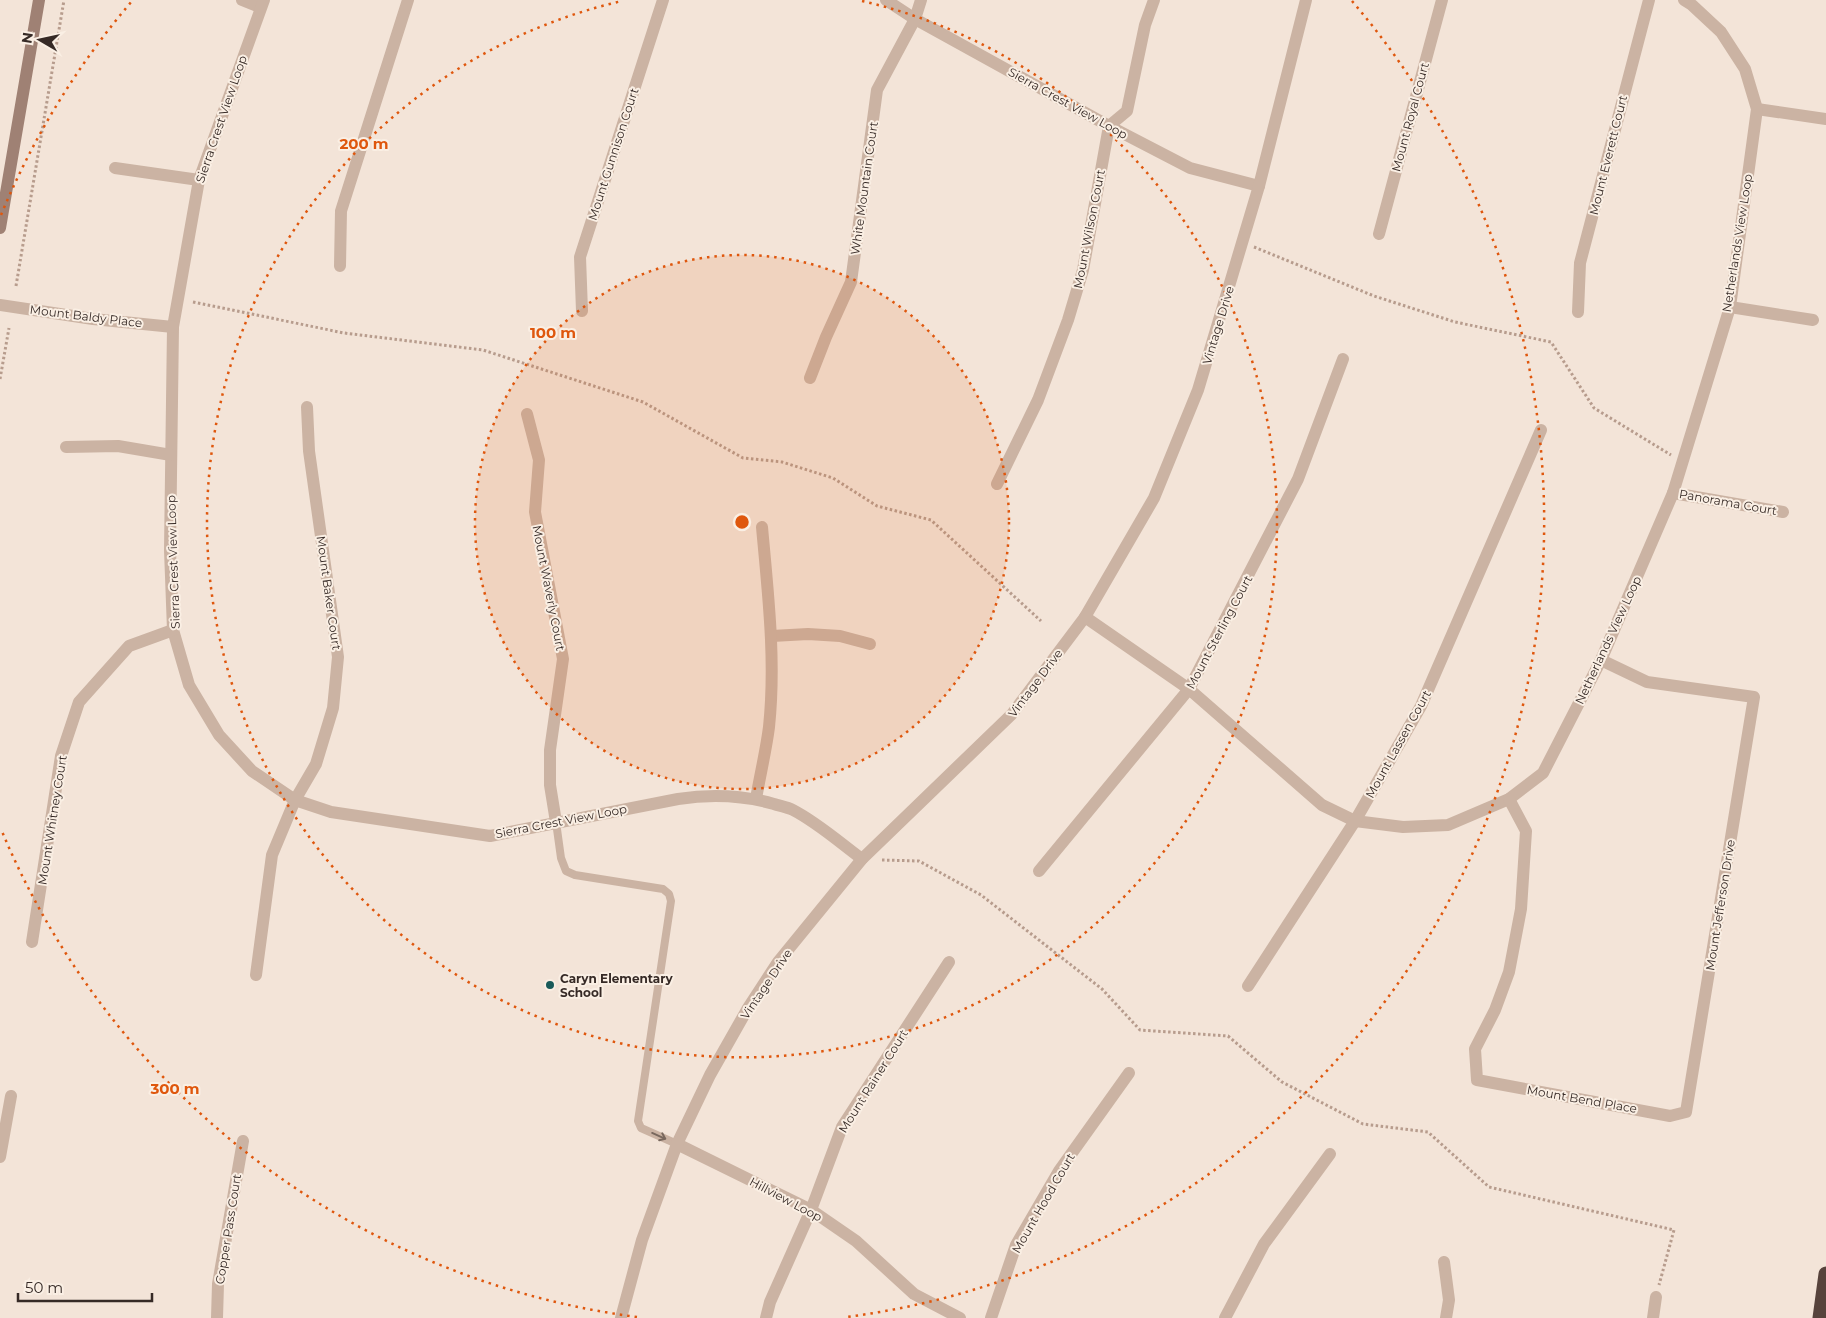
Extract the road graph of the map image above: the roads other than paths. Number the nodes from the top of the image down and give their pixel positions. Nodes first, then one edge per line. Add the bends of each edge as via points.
1 (39, 0) edge
2 (242, 0) edge
3 (408, 0) edge
4 (663, 0) edge
5 (886, 0) edge
6 (921, 0) edge
7 (1154, 0) edge
8 (1306, 0) edge
9 (1442, 0) edge
10 (1649, 0) edge
11 (1684, 0) edge
12 (262, 4) edge
13 (915, 19) junction
14 (1757, 109) junction
15 (1826, 119) edge
16 (1109, 126) junction
17 (115, 168) dead end
18 (199, 180) junction
19 (1259, 186) junction
20 (0, 228) edge
21 (1379, 234) dead end
22 (340, 266) dead end
23 (0, 305) edge
24 (1730, 307) junction
25 (582, 311) dead end
26 (1578, 312) dead end
27 (1813, 320) dead end
28 (172, 327) junction
29 (1343, 359) dead end
30 (810, 378) dead end
31 (307, 407) dead end
32 (527, 414) dead end
33 (1541, 430) dead end
34 (66, 447) dead end
35 (171, 454) junction
36 (998, 484) dead end
37 (1672, 493) junction
38 (1783, 512) dead end
39 (762, 527) dead end
40 (1085, 617) junction
41 (174, 630) junction
42 (772, 636) junction
43 (870, 644) dead end
44 (1601, 660) junction
45 (1189, 689) junction
46 (756, 799) junction
47 (1509, 799) junction
48 (294, 800) junction
49 (1355, 821) junction
50 (556, 822) junction
51 (862, 859) junction
52 (1039, 871) dead end
53 (32, 942) dead end
54 (949, 962) dead end
55 (256, 975) dead end
56 (1248, 986) dead end
57 (1129, 1073) dead end
58 (11, 1096) dead end
59 (1686, 1112) joint
60 (243, 1141) dead end
61 (677, 1144) junction
62 (1330, 1154) dead end
63 (0, 1157) edge
64 (811, 1210) junction
65 (1444, 1262) dead end
66 (1826, 1274) edge
67 (1656, 1297) road end
68 (217, 1318) edge
69 (621, 1318) edge
70 (766, 1318) edge
71 (960, 1318) edge
72 (990, 1318) edge
73 (1225, 1318) edge
74 (1446, 1318) edge
75 (1653, 1318) edge
76 (1820, 1318) edge

1 - 20 main road
2 - 12 street
3 - 22 street via 341,211
4 - 25 street, Mount Gunnison Court via 580,257
5 - 13 street, Sierra Crest View Loop
6 - 13 street, White Mountain Court
7 - 16 street via 1145,25 1127,111
8 - 19 street, Vintage Drive
9 - 21 street, Mount Royal Court
10 - 26 street, Mount Everett Court via 1580,263
11 - 14 street, Netherlands View Loop via 1720,32 1745,69
12 - 18 street, Sierra Crest View Loop
13 - 16 street, Sierra Crest View Loop
13 - 30 street, White Mountain Court via 877,90 851,282
14 - 15 street
14 - 24 street, Netherlands View Loop
16 - 19 street, Sierra Crest View Loop via 1190,168
16 - 36 street, Mount Wilson Court via 1083,270 1068,320 1038,400
17 - 18 street
18 - 28 street, Sierra Crest View Loop
19 - 40 street, Vintage Drive via 1198,390 1154,498
23 - 28 street, Mount Baldy Place
24 - 27 street
24 - 37 street, Netherlands View Loop
28 - 35 street, Sierra Crest View Loop
29 - 45 street, Mount Sterling Court via 1298,479
31 - 48 street, Mount Baker Court via 309,451 338,657 333,708 316,764
32 - 50 street, Mount Waverly Court via 539,460 535,512 563,659 550,750 550,785
33 - 49 street, Mount Lassen Court via 1421,706
34 - 35 street via 118,446
35 - 41 street, Sierra Crest View Loop via 170,550
37 - 38 street, Panorama Court
37 - 44 street, Netherlands View Loop
39 - 42 street
40 - 45 street, Netherlands View Loop
40 - 51 street, Vintage Drive via 1012,714
41 - 48 street, Sierra Crest View Loop via 189,685 219,735 252,771
41 - 53 street, Mount Whitney Court via 130,646 78,702 61,756
42 - 43 street via 840,636
42 - 46 street via 769,728
44 - 47 street, Netherlands View Loop via 1543,773
44 - 59 street, Mount Jefferson Drive via 1647,682 1754,697
45 - 49 street, Netherlands View Loop via 1322,805
45 - 52 street, Mount Sterling Court
46 - 50 street, Sierra Crest View Loop via 707,795
46 - 51 street, Sierra Crest View Loop via 791,808 818,824
47 - 49 street, Netherlands View Loop via 1448,825 1403,827
47 - 59 street, Mount Bend Place via 1526,831 1521,909 1509,972 1495,1010 1475,1049 1477,1080 1670,1116
48 - 50 street, Sierra Crest View Loop via 331,812 490,836
48 - 55 street, Mount Baker Court via 272,855
49 - 56 street, Mount Lassen Court
50 -> 61 lane via 566,870 576,876 662,889 669,894 638,1121 641,1128
51 - 61 street, Vintage Drive via 778,962 748,1008 710,1075
54 - 64 street, Mount Rainer Court via 842,1126
57 - 72 street, Mount Hood Court via 1059,1171 1016,1245
58 - 63 street
60 - 68 street, Copper Pass Court via 218,1284
61 - 64 street, Hillview Loop
61 - 69 street, Vintage Drive via 642,1240
62 - 73 street via 1264,1244
64 - 70 street, Mount Rainer Court
64 - 71 street, Hillview Loop via 856,1240 914,1294
65 - 74 street via 1449,1300
66 - 76 highway
67 - 75 street

